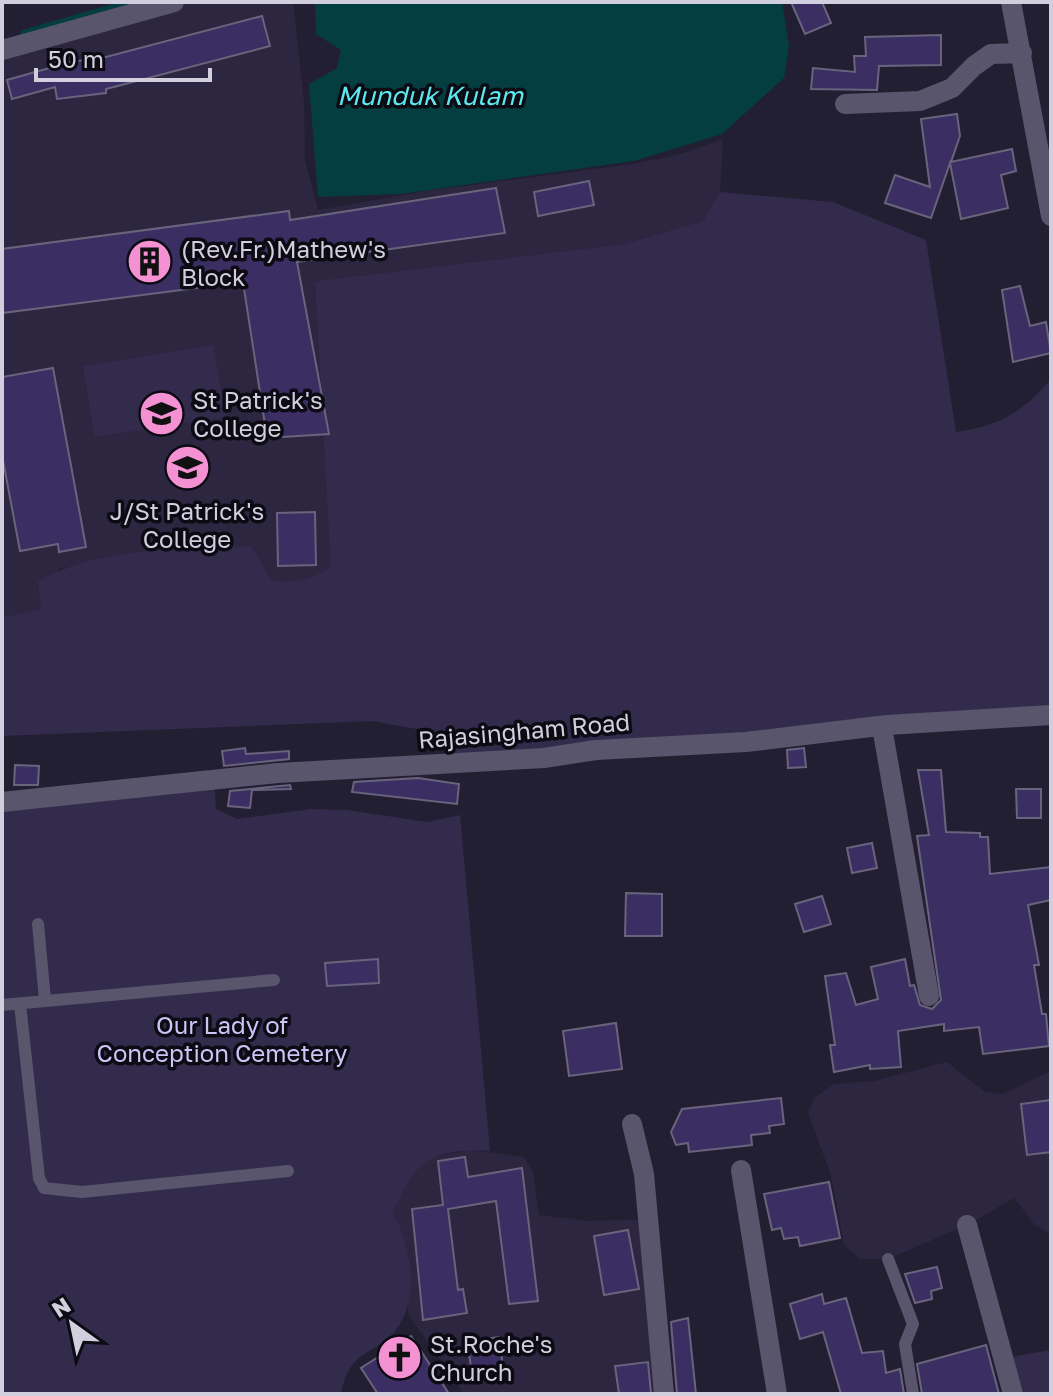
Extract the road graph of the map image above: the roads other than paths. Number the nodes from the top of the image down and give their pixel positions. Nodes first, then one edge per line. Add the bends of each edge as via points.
1 (174, 2) edge
2 (1011, 2) edge
3 (2, 50) edge
4 (1022, 53) junction
5 (845, 104) dead end
6 (1051, 216) edge
7 (1051, 715) edge
8 (882, 727) junction
9 (2, 802) edge
10 (38, 924) dead end
11 (274, 980) dead end
12 (929, 996) dead end
13 (45, 1000) junction
14 (20, 1004) junction
15 (2, 1005) edge
16 (632, 1124) dead end
17 (741, 1170) dead end
18 (288, 1171) dead end
19 (967, 1225) dead end
20 (888, 1259) dead end
21 (664, 1394) edge
22 (777, 1394) edge
23 (913, 1394) edge
24 (1013, 1394) edge

1 - 3 street
2 - 4 street
4 - 5 street via 991,54 952,88 920,101
4 - 6 street
7 - 8 street, Rajasingham Road
8 - 9 street, Rajasingham Road via 544,758 278,773
8 - 12 street
10 - 13 lane
11 - 13 lane
13 - 14 lane
14 - 15 lane
14 - 18 lane via 44,1188 82,1192
16 - 21 street via 644,1174
17 - 22 street
19 - 24 street
20 - 23 lane via 913,1324 905,1344

